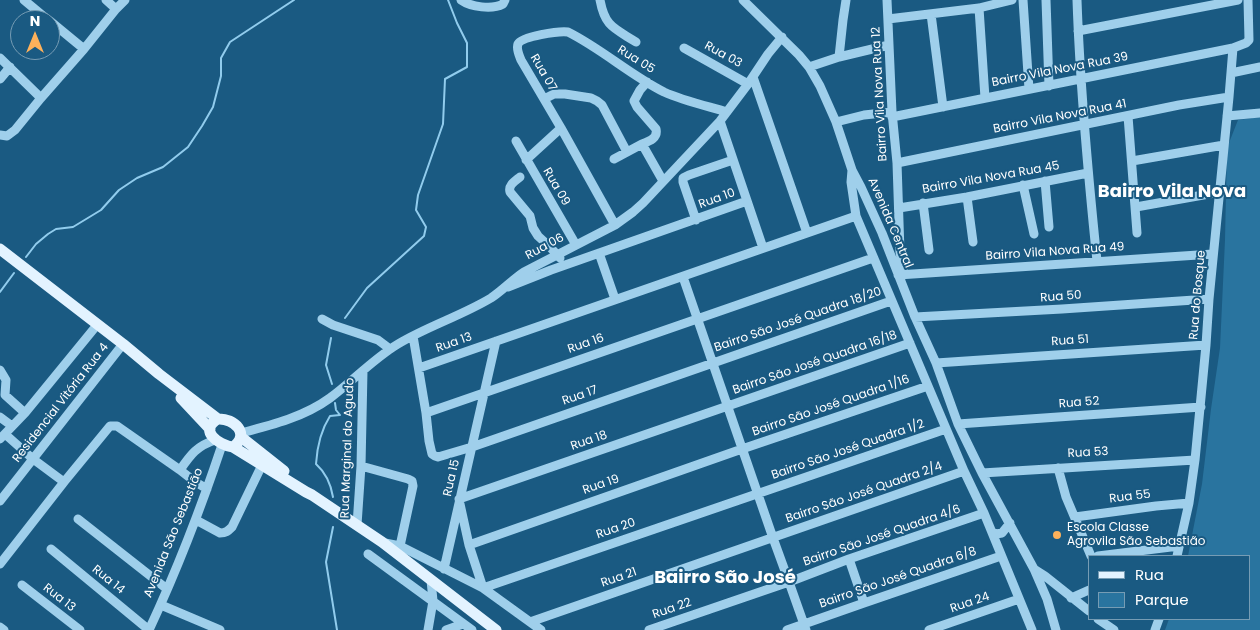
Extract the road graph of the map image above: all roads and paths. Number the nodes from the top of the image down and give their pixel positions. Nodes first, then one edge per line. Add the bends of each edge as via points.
1 (24, 0) edge
2 (106, 0) edge
3 (125, 0) edge
4 (461, 0) edge
5 (505, 0) edge
6 (600, 0) edge
7 (846, 0) edge
8 (887, 0) edge
9 (1012, 0) edge
10 (1023, 0) edge
11 (1046, 0) edge
12 (1078, 0) edge
13 (1238, 0) edge
14 (1248, 0) edge
15 (746, 1) edge
16 (979, 8) junction
17 (116, 9) junction
18 (36, 10) edge
19 (931, 14) junction
20 (888, 19) junction
21 (60, 30) edge
22 (1078, 31) junction
23 (534, 37) joint
24 (782, 37) junction
25 (636, 42) dead end
26 (890, 45) junction
27 (684, 48) dead end
28 (1233, 48) junction
29 (84, 50) junction
30 (839, 57) junction
31 (0, 58) edge
32 (10, 67) junction
33 (809, 67) junction
34 (1260, 67) edge
35 (1231, 73) junction
36 (0, 78) edge
37 (1081, 79) junction
38 (751, 81) junction
39 (647, 82) junction
40 (1049, 86) junction
41 (1029, 89) junction
42 (1229, 97) junction
43 (41, 98) junction
44 (985, 98) junction
45 (544, 99) junction
46 (943, 107) junction
47 (728, 112) junction
48 (1260, 113) edge
49 (892, 115) junction
50 (1128, 116) junction
51 (1227, 116) junction
52 (720, 121) junction
53 (836, 122) junction
54 (1085, 124) junction
55 (561, 128) junction
56 (4, 136) edge
57 (516, 141) dead end
58 (642, 144) junction
59 (1224, 145) junction
60 (627, 152) junction
61 (614, 159) dead end
62 (526, 160) junction
63 (733, 160) junction
64 (1132, 161) junction
65 (896, 163) junction
66 (852, 170) junction
67 (1088, 173) junction
68 (520, 176) dead end
69 (663, 181) junction
70 (1045, 182) junction
71 (1023, 185) junction
72 (1220, 192) junction
73 (967, 197) junction
74 (747, 202) junction
75 (922, 203) junction
76 (1136, 207) junction
77 (898, 208) junction
78 (856, 216) junction
79 (696, 220) junction
80 (615, 225) junction
81 (1049, 227) dead end
82 (807, 233) junction
83 (882, 233) junction
84 (1138, 233) dead end
85 (1034, 234) dead end
86 (866, 240) junction
87 (973, 242) dead end
88 (576, 245) junction
89 (764, 248) junction
90 (929, 250) dead end
91 (2, 252) edge
92 (599, 253) junction
93 (1213, 254) junction
94 (558, 255) junction
95 (873, 258) junction
96 (1097, 261) junction
97 (565, 266) junction
98 (901, 275) junction
99 (683, 277) junction
100 (504, 289) junction
101 (615, 299) junction
102 (1209, 299) junction
103 (891, 300) junction
104 (697, 318) junction
105 (915, 318) junction
106 (322, 319) dead end
107 (97, 325) junction
108 (413, 336) junction
109 (496, 341) junction
110 (910, 343) junction
111 (123, 344) junction
112 (1206, 345) junction
113 (390, 349) junction
114 (712, 363) junction
115 (936, 363) junction
116 (419, 368) junction
117 (0, 370) edge
118 (363, 371) junction
119 (159, 374) junction
120 (928, 386) junction
121 (484, 393) junction
122 (727, 407) junction
123 (1201, 407) junction
124 (25, 413) junction
125 (426, 413) junction
126 (0, 417) edge
127 (218, 419) junction
128 (958, 424) junction
129 (12, 426) junction
130 (210, 429) junction
131 (946, 429) junction
132 (241, 435) junction
133 (2, 437) edge
134 (223, 444) junction
135 (472, 447) junction
136 (742, 449) junction
137 (33, 459) junction
138 (1195, 460) junction
139 (262, 465) junction
140 (361, 466) junction
141 (1058, 468) junction
142 (180, 470) junction
143 (964, 472) junction
144 (982, 473) junction
145 (64, 482) junction
146 (207, 489) junction
147 (758, 494) junction
148 (312, 495) junction
149 (459, 499) junction
150 (0, 501) edge
151 (1189, 503) junction
152 (984, 514) junction
153 (1075, 517) junction
154 (78, 519) dead end
155 (196, 520) junction
156 (1010, 523) junction
157 (357, 525) junction
158 (992, 532) junction
159 (1016, 534) junction
160 (773, 538) junction
161 (382, 542) junction
162 (996, 542) junction
163 (469, 545) junction
164 (400, 546) junction
165 (1179, 546) junction
166 (50, 549) dead end
167 (368, 554) dead end
168 (1091, 555) edge
169 (1106, 555) edge
170 (1177, 555) edge
171 (1001, 556) junction
172 (849, 559) junction
173 (0, 564) edge
174 (1034, 568) junction
175 (444, 570) junction
176 (1038, 577) junction
177 (431, 580) junction
178 (789, 582) junction
179 (1054, 584) junction
180 (22, 585) dead end
181 (167, 588) junction
182 (483, 588) junction
183 (1088, 590) edge
184 (1071, 598) junction
185 (1020, 599) junction
186 (433, 601) junction
187 (864, 603) junction
188 (161, 605) junction
189 (1088, 611) edge
190 (530, 622) junction
191 (463, 624) junction
192 (1102, 624) edge
193 (0, 627) edge
194 (805, 627) edge
195 (4, 630) edge
196 (80, 630) edge
197 (149, 630) edge
198 (220, 630) edge
199 (428, 630) edge
200 (446, 630) edge
201 (472, 630) edge
202 (496, 630) edge
203 (541, 630) edge
204 (649, 630) edge
205 (787, 630) edge
206 (930, 630) edge
207 (1032, 630) edge
208 (1056, 630) edge
209 (1114, 630) edge

1 - 18 street
2 - 17 street
3 - 17 street
4 - 5 street via 469,5 492,7 501,6
6 - 25 street via 609,24
7 - 30 street
8 - 20 street, Bairro Vila Nova Rua 12
9 - 16 street
10 - 41 street
11 - 40 street
12 - 22 street
13 - 22 street
14 - 28 street via 1250,38
15 - 24 street
16 - 19 street
16 - 44 street
17 - 29 street
19 - 20 street
19 - 46 street
20 - 26 street, Bairro Vila Nova Rua 12
21 - 29 street
22 - 37 street
23 - 39 street, Rua 05 via 568,32
23 - 45 street, Rua 07 via 520,42 517,48
24 - 33 street
24 - 38 street, Rua 06
26 - 30 street
26 - 49 street, Bairro Vila Nova Rua 12
27 - 38 street, Rua 03
28 - 35 street, Rua do Bosque
28 - 37 street, Bairro Vila Nova Rua 39
29 - 43 street
30 - 33 street
31 - 32 street
32 - 36 street
32 - 43 street
33 - 53 street
34 - 35 street
35 - 42 street, Rua do Bosque
37 - 40 street, Bairro Vila Nova Rua 39
37 - 54 street
38 - 47 street, Rua 06
38 - 82 street
39 - 47 street, Rua 05 via 682,99
39 - 58 street via 634,102 655,126 657,133 654,139
40 - 41 street, Bairro Vila Nova Rua 39
41 - 44 street, Bairro Vila Nova Rua 39
42 - 50 street, Bairro Vila Nova Rua 41
42 - 51 street, Rua do Bosque
43 - 56 street via 15,130
44 - 46 street, Bairro Vila Nova Rua 39
45 - 55 street, Rua 07
45 - 60 street via 561,93 598,101
46 - 49 street, Bairro Vila Nova Rua 39
47 - 52 street, Rua 06
48 - 51 street
49 - 53 street, Bairro Vila Nova Rua 39 via 864,115
49 - 65 street, Bairro Vila Nova Rua 12
50 - 54 street, Bairro Vila Nova Rua 41
50 - 64 street
51 - 59 street, Rua do Bosque
52 - 63 street
52 - 69 street, Rua 06
53 - 66 street
54 - 65 street, Bairro Vila Nova Rua 41
54 - 67 street
55 - 62 street
55 - 80 street, Rua 07
57 - 62 street, Rua 09
58 - 60 street
58 - 69 street
59 - 64 street
59 - 72 street, Rua do Bosque
60 - 61 street
62 - 88 street, Rua 09
63 - 74 street
63 - 79 street via 683,178
64 - 76 street
65 - 77 street, Bairro Vila Nova Rua 12
66 - 78 street, Avenida Central
66 - 83 street, Avenida Central
67 - 70 street, Bairro Vila Nova Rua 45
67 - 96 street
68 - 94 street via 511,185 510,192 530,216 538,236
69 - 80 street, Rua 06 via 643,203
70 - 71 street, Bairro Vila Nova Rua 45
70 - 81 street
71 - 73 street, Bairro Vila Nova Rua 45
71 - 85 street
72 - 76 street
72 - 93 street, Rua do Bosque
73 - 75 street, Bairro Vila Nova Rua 45
73 - 87 street
74 - 79 street, Rua 10
74 - 89 street
75 - 77 street, Bairro Vila Nova Rua 45
75 - 90 street
76 - 84 street
77 - 98 street, Bairro Vila Nova Rua 12
78 - 82 street, Rua 13
78 - 86 street, Avenida Central
79 - 92 street, Rua 10
80 - 88 street, Rua 06
82 - 89 street, Rua 13
83 - 86 street
83 - 98 street, Avenida Central
86 - 95 street, Avenida Central
88 - 94 street, Rua 06
89 - 99 street, Rua 13
91 - 107 main road
92 - 97 street
92 - 101 street
93 - 96 street, Bairro Vila Nova Rua 49
93 - 102 street, Rua do Bosque
94 - 97 street
94 - 100 street, Rua 06 via 512,280
95 - 103 street, Avenida Central
95 - 104 street, Rua 16
96 - 98 street, Bairro Vila Nova Rua 49
97 - 100 street
98 - 105 street, Avenida Central
99 - 101 street, Rua 13
99 - 104 street
100 - 108 street, Rua 06
101 - 109 street, Rua 13
102 - 105 street, Rua 50
102 - 112 street, Rua do Bosque
103 - 110 street, Avenida Central
103 - 114 street, Bairro São José Quadra 18/20
104 - 114 street
104 - 121 street, Rua 16
105 - 115 street, Avenida Central
106 - 113 street via 378,340
107 - 111 main road
107 - 124 street
108 - 113 street, Rua 06
108 - 116 street
109 - 116 street, Rua 13
109 - 121 street, Rua 15
110 - 120 street, Avenida Central
110 - 122 street, Bairro São José Quadra 16/18
111 - 119 main road
111 - 137 street, Residencial Vitória Rua 4
112 - 115 street, Rua 51
112 - 123 street, Rua do Bosque
113 - 118 street, Rua 06
114 - 122 street
114 - 135 street, Rua 17
115 - 128 street, Avenida Central
116 - 125 street
117 - 124 street via 6,380 5,395
118 - 132 street, Rua 06 via 314,408
118 - 140 street, Rua Marginal do Agudo
119 - 127 main road
119 - 130 main road
120 - 131 street, Avenida Central
120 - 136 street, Bairro São José Quadra 1/16
121 - 125 street, Rua 16
121 - 135 street, Rua 15
122 - 136 street
122 - 149 street, Rua 18
123 - 128 street, Rua 52
123 - 138 street, Rua do Bosque
124 - 129 street
125 - 135 street, Rua 17 via 432,454 438,457
126 - 129 street
127 - 130 main road
127 - 132 main road via 239,428
128 - 144 street, Avenida Central
129 - 133 street
130 - 134 main road via 211,434
131 - 143 street, Avenida Central
131 - 147 street, Bairro São José Quadra 1/2
132 - 134 main road, Avenida São Sebastião via 237,444
132 - 148 main road
133 - 137 street
134 - 139 main road
134 - 142 street via 200,446
134 - 146 street, Avenida São Sebastião
135 - 149 street, Rua 15
136 - 147 street
136 - 163 street, Rua 19
137 - 145 street
137 - 150 street, Residencial Vitória Rua 4
138 - 141 street, Rua 53
138 - 151 street, Rua do Bosque
139 - 148 main road
139 - 155 street via 228,532 220,533
140 - 157 street, Rua Marginal do Agudo
140 - 164 street via 412,481
141 - 144 street, Rua 53
141 - 153 street
142 - 145 street via 113,425 107,428
142 - 146 street
143 - 152 street, Avenida Central
143 - 160 street, Bairro São José Quadra 2/4
144 - 156 street, Avenida Central
145 - 173 street
146 - 155 street, Avenida São Sebastião
147 - 160 street
147 - 182 street, Rua 20
148 - 157 main road
149 - 163 street
149 - 175 street, Rua 15
151 - 153 street, Rua 55
151 - 165 street, Rua do Bosque
152 - 158 street, Avenida Central
152 - 172 street, Bairro São José Quadra 4/6
153 - 168 street
154 - 181 street
155 - 181 street, Avenida São Sebastião
156 - 158 street via 1002,533
156 - 159 street, Avenida Central
157 - 161 main road
158 - 162 street, Avenida Central
159 - 162 street via 1004,535
159 - 174 street, Avenida Central
160 - 178 street
160 - 190 street, Rua 21
161 - 164 street
161 - 177 main road
162 - 171 street, Avenida Central
163 - 182 street
164 - 175 street
165 - 169 street
165 - 170 street, Rua do Bosque
166 - 197 street, Rua 14
167 - 186 street
171 - 185 street, Avenida Central
171 - 187 street, Bairro São José Quadra 6/8
172 - 178 street, Bairro São José Quadra 4/6
172 - 187 street
174 - 176 street, Avenida Central
174 - 179 street
175 - 182 street
176 - 179 street
176 - 208 street, Avenida Central
177 - 186 street
177 - 202 main road
178 - 194 street
178 - 204 street, Rua 22
179 - 184 street
180 - 196 street, Rua 13
181 - 188 street, Avenida São Sebastião
182 - 190 street
183 - 184 street
184 - 189 street
185 - 206 street, Rua 24
185 - 207 street, Avenida Central
186 - 191 street
186 - 199 street
187 - 194 street, Bairro São José Quadra 6/8
188 - 197 street, Avenida São Sebastião
188 - 198 street
190 - 203 street
191 - 200 street
191 - 201 street
192 - 209 street
193 - 195 street
194 - 205 street, Bairro São José Quadra 6/8

